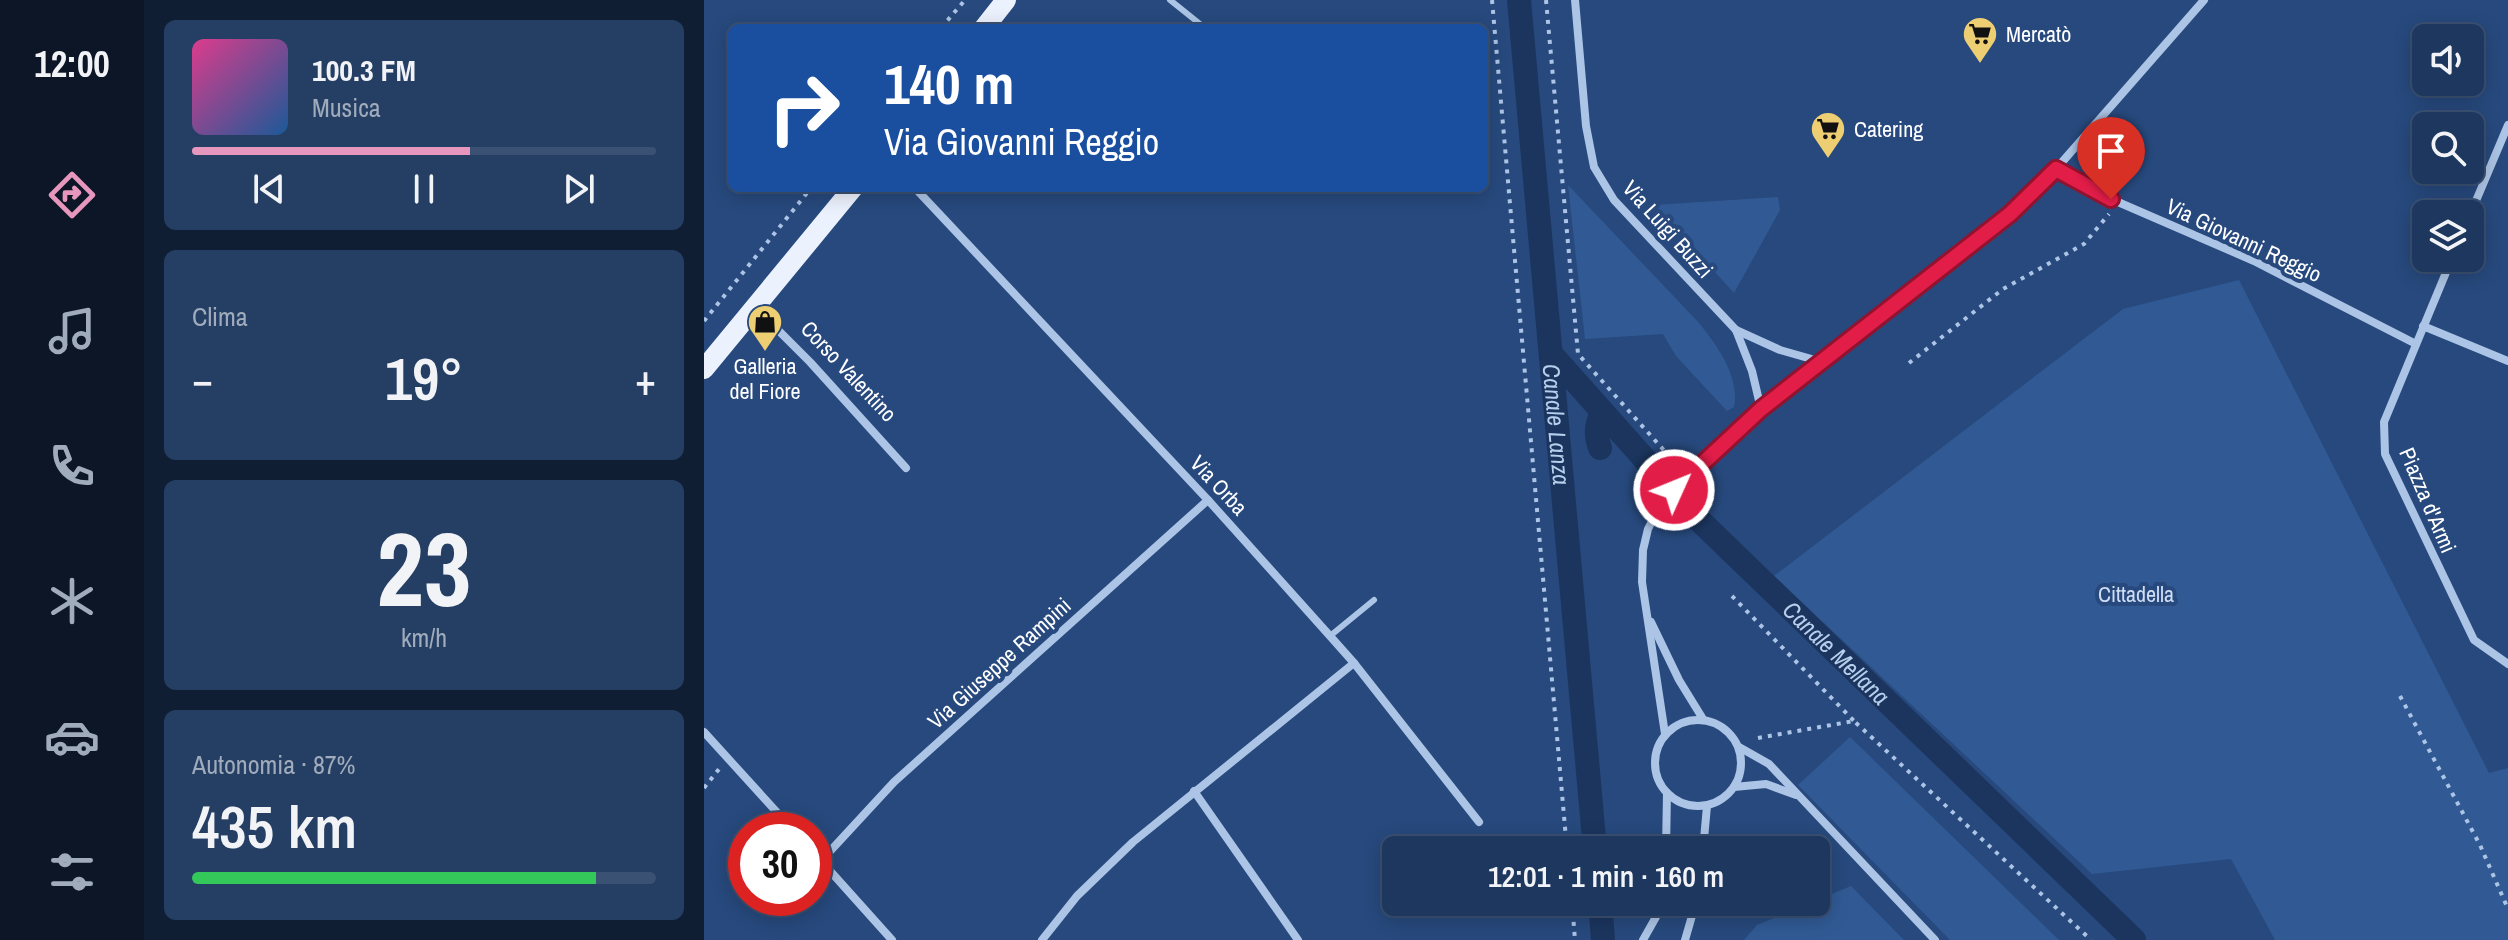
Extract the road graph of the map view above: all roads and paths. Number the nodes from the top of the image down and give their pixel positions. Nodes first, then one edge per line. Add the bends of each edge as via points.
1 (965, 0) edge
2 (1006, 0) edge
3 (1170, 0) edge
4 (1492, 0) edge
5 (1546, 0) edge
6 (1575, 0) edge
7 (2204, 0) edge
8 (944, 24) edge
9 (987, 24) edge
10 (1200, 24) edge
11 (2508, 125) edge
12 (2056, 169) junction
13 (808, 192) edge
14 (850, 192) edge
15 (919, 192) edge
16 (2476, 200) edge
17 (2118, 202) junction
18 (2446, 272) edge
19 (755, 307) junction
20 (704, 321) edge
21 (2423, 326) junction
22 (1736, 330) junction
23 (2416, 344) junction
24 (2508, 361) edge
25 (1822, 362) junction
26 (1909, 363) dead end
27 (704, 369) edge
28 (1761, 409) junction
29 (906, 468) dead end
30 (1687, 476) junction
31 (1208, 500) junction
32 (1732, 596) dead end
33 (1374, 600) dead end
34 (1648, 614) junction
35 (1330, 636) junction
36 (1354, 663) junction
37 (2508, 664) edge
38 (2400, 696) dead end
39 (1703, 719) junction
40 (1854, 721) junction
41 (704, 732) edge
42 (1665, 734) junction
43 (1738, 745) junction
44 (728, 758) junction
45 (1734, 787) junction
46 (704, 788) edge
47 (1194, 791) junction
48 (1667, 793) junction
49 (1797, 795) junction
50 (1707, 806) junction
51 (777, 812) edge
52 (1479, 822) dead end
53 (1566, 836) edge
54 (1666, 836) edge
55 (1704, 836) edge
56 (832, 842) edge
57 (832, 874) edge
58 (2508, 909) edge
59 (1573, 916) edge
60 (1656, 916) edge
61 (1692, 916) edge
62 (892, 940) edge
63 (1042, 940) edge
64 (1298, 940) edge
65 (1575, 940) edge
66 (1643, 940) edge
67 (1685, 940) edge
68 (1935, 940) edge
69 (2091, 940) edge

1 - 8 path
2 - 9 main road
3 - 10 lane
4 - 53 path
5 - 30 path via 1578,354
6 - 22 street, Via Luigi Buzzi via 1594,167 1614,200
7 - 12 street
11 - 16 street
12 - 17 street, Via Giovanni Reggio
12 - 25 street via 2010,214
13 - 20 path
14 - 19 main road
15 - 31 street, Via Orba
17 - 23 street, Via Giovanni Reggio via 2254,261
17 - 26 path via 2084,244 2003,289
18 - 21 street, Piazza d'Armi
19 - 27 main road
19 - 29 street, Corso Valentino
21 - 23 street, Piazza d'Armi
21 - 24 street
22 - 25 street, Via Luigi Buzzi
22 - 28 street, Via Luigi Buzzi
23 - 37 street, Piazza d'Armi via 2384,422 2385,454 2474,640
25 - 28 street
28 - 30 street
30 - 34 street via 1661,504 1648,529 1642,582
31 - 35 street, Via Orba
31 - 56 street, Via Giuseppe Rampini
32 - 40 path
33 - 35 lane
34 - 39 street
34 - 42 street
35 - 36 street, Via Orba
36 - 47 street
36 - 52 street, Via Orba
38 - 58 path
39 - 42 street via 1676,725
39 - 43 street via 1728,731
40 - 43 path
40 - 69 path
41 - 44 street
42 - 48 street via 1654,757 1659,783
43 - 45 street via 1740,775
43 - 49 street via 1769,764
44 - 46 path
44 - 51 street
45 - 49 street via 1766,784
45 - 50 street
47 - 63 street via 1077,896
47 - 64 street
48 - 50 street via 1679,802
48 - 54 street
49 - 68 street
50 - 55 street
57 - 62 street
59 - 65 path
60 - 66 street
61 - 67 street

